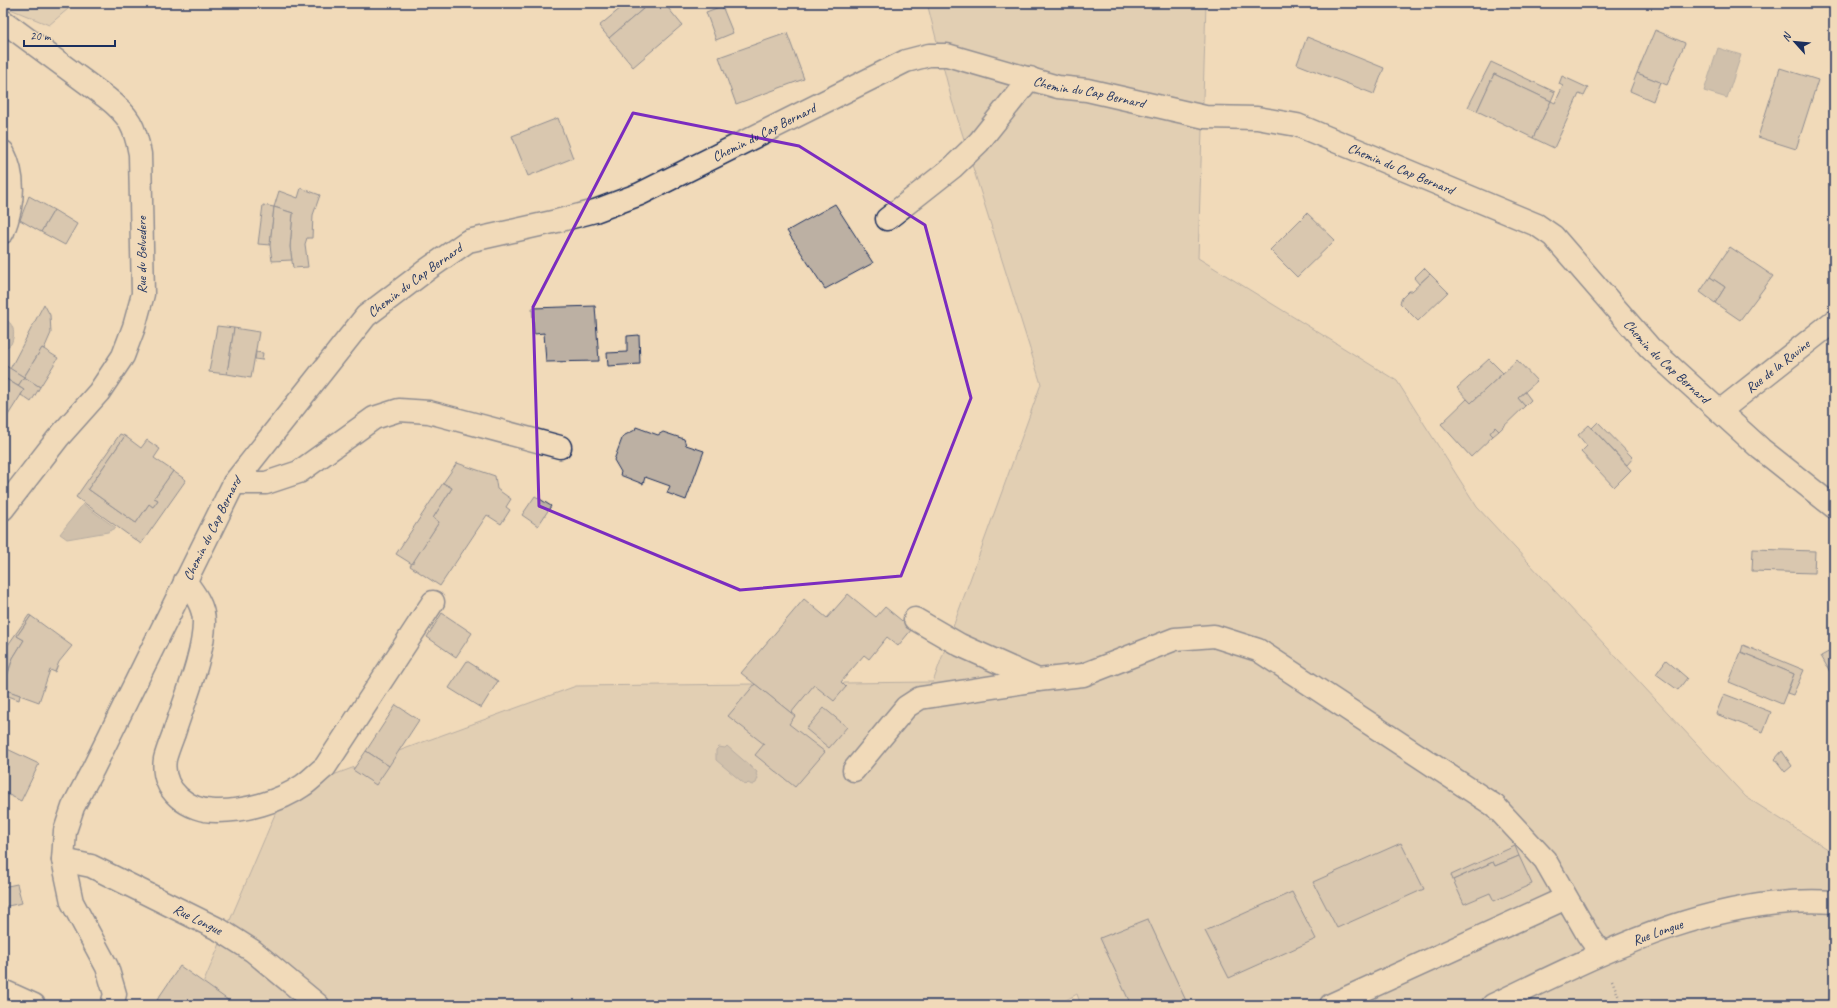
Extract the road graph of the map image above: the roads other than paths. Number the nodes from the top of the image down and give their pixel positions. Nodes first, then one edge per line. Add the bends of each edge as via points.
1 (3, 21) edge
2 (1030, 78) junction
3 (3, 152) edge
4 (887, 219) dead end
5 (3, 232) edge
6 (1834, 321) edge
7 (1720, 411) junction
8 (560, 447) dead end
9 (234, 483) junction
10 (1834, 507) edge
11 (3, 509) edge
12 (185, 581) junction
13 (432, 602) dead end
14 (915, 618) dead end
15 (1038, 680) junction
16 (854, 770) dead end
17 (63, 860) junction
18 (1566, 898) junction
19 (1834, 902) edge
20 (1601, 954) junction
21 (3, 991) edge
22 (34, 1005) edge
23 (112, 1005) edge
24 (318, 1005) edge
25 (1331, 1005) edge
26 (1494, 1005) edge

1 - 11 street, Rue du Belvedere via 121,108 131,121 140,154 143,294 123,356 99,392 58,438
2 - 4 street via 974,147 953,167
2 - 7 street, Chemin du Cap Bernard via 1058,87 1087,90 1205,116 1257,118 1297,125 1537,225 1553,236 1650,348
2 - 9 street, Chemin du Cap Bernard via 947,55 929,55 906,61 640,194 595,211 468,241 366,316
3 - 5 street via 8,162 12,201
6 - 7 street, Rue de la Ravine
7 - 10 street, Chemin du Cap Bernard via 1761,449
8 - 9 street via 429,412 399,410 374,418 299,472 266,482
9 - 12 street, Chemin du Cap Bernard
12 - 13 street via 198,598 204,621 199,658 165,760 166,783 175,795 194,807 210,811 227,811 270,802 301,787 325,767
12 - 17 street, Chemin du Cap Bernard via 73,807 65,831
14 - 15 street via 960,645
15 - 16 street via 920,698 906,707
15 - 18 street via 1083,675 1175,639 1214,636 1258,650 1495,806 1545,860
17 - 23 street, Chemin du Cap Bernard via 72,902 107,967 115,994
17 - 24 street, Rue Longue via 98,869 220,930 253,951
18 - 20 street
18 - 25 street
19 - 20 street, Rue Longue via 1783,902 1745,906 1693,920
20 - 26 street, Rue Longue
21 - 22 street

